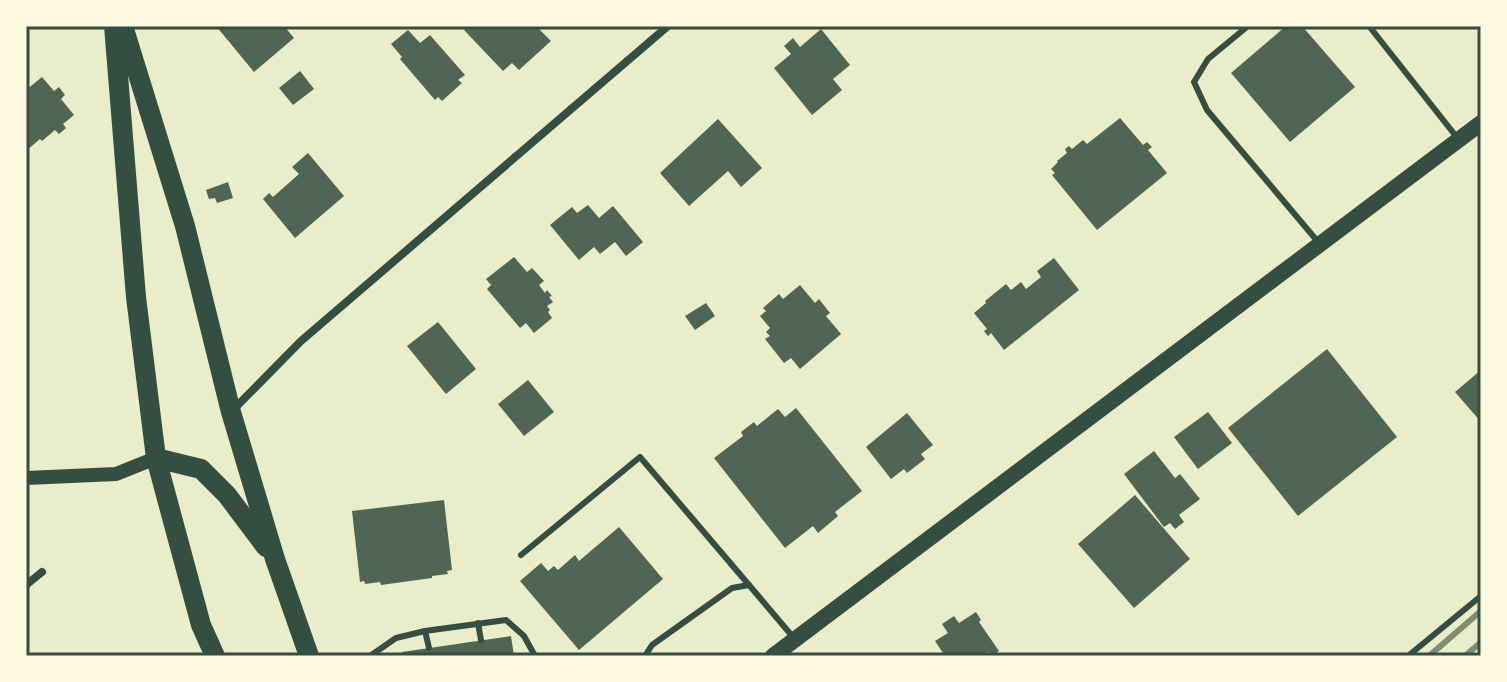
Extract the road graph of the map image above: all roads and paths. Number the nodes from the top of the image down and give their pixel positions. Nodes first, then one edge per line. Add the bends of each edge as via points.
1 (114, 26) edge
2 (123, 26) edge
3 (668, 26) edge
4 (1248, 26) edge
5 (1369, 26) edge
6 (1481, 123) edge
7 (1459, 140) junction
8 (1320, 244) junction
9 (231, 412) junction
10 (156, 458) junction
11 (26, 478) edge
12 (521, 555) dead end
13 (275, 559) junction
14 (42, 572) dead end
15 (26, 585) edge
16 (749, 585) junction
17 (1481, 596) edge
18 (478, 623) junction
19 (425, 631) junction
20 (481, 640) dead end
21 (795, 640) junction
22 (429, 648) dead end
23 (372, 655) edge
24 (215, 656) edge
25 (309, 656) edge
26 (535, 656) edge
27 (645, 656) edge
28 (773, 656) edge
29 (1408, 656) edge

1 - 10 main road via 136,297
2 - 9 main road via 185,226
3 - 9 street via 301,341
4 - 8 lane via 1208,59 1194,82 1207,110
5 - 7 lane
6 - 7 main road
7 - 8 main road
8 - 21 main road
9 - 13 main road
10 - 11 street via 116,474
10 - 13 main road via 201,469
10 - 24 main road via 201,625
12 - 16 lane via 640,457
13 - 25 main road
14 - 15 street
16 - 21 lane
16 - 27 lane via 732,588 652,645
17 - 29 lane
18 - 19 lane
18 - 20 lane
18 - 26 lane via 506,620
19 - 22 lane
19 - 23 lane via 396,638
21 - 28 main road

